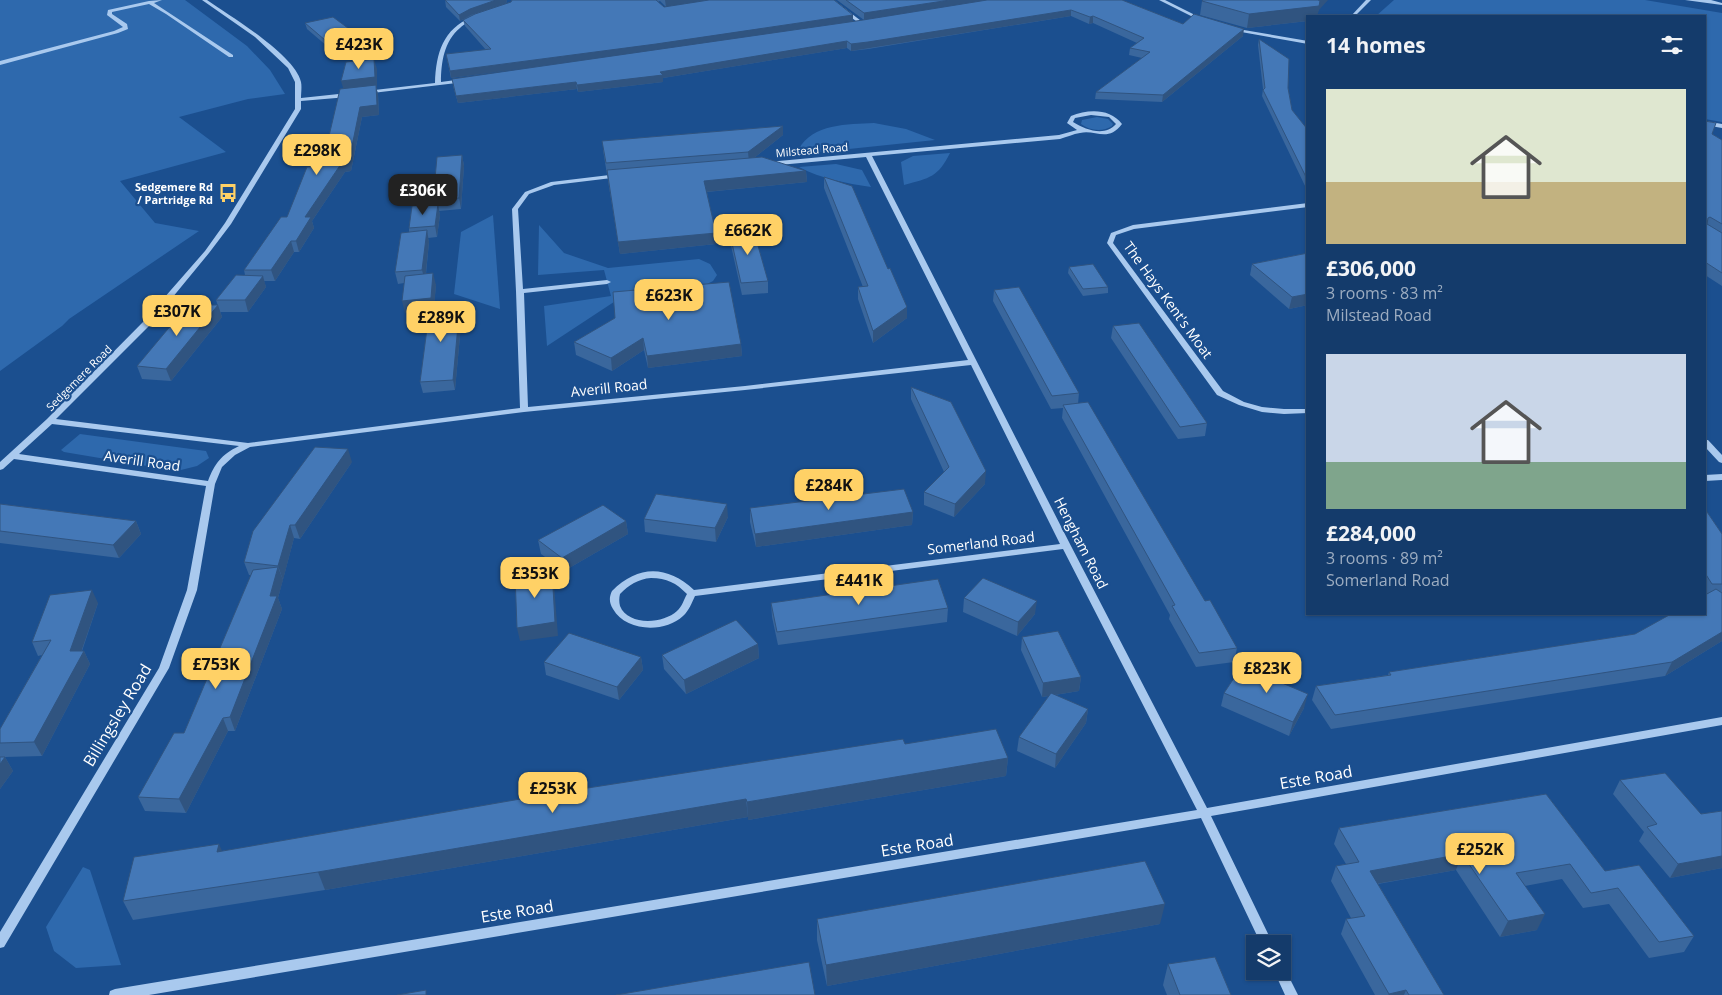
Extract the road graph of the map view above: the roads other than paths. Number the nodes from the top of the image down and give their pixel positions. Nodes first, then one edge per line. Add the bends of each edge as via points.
1 (160, 0) edge
2 (204, 0) edge
3 (831, 0) edge
4 (1161, 0) edge
5 (1370, 0) edge
6 (1687, 0) edge
7 (1702, 0) edge
8 (149, 2) junction
9 (1709, 2) junction
10 (1722, 4) edge
11 (1354, 15) edge
12 (477, 17) edge
13 (872, 22) edge
14 (1208, 22) edge
15 (863, 24) junction
16 (853, 26) edge
17 (1223, 27) edge
18 (1306, 43) edge
19 (231, 56) dead end
20 (0, 62) edge
21 (468, 81) edge
22 (438, 84) junction
23 (299, 100) junction
24 (1706, 123) edge
25 (1722, 126) edge
26 (1082, 130) junction
27 (870, 156) junction
28 (760, 165) edge
29 (621, 176) edge
30 (1306, 205) edge
31 (607, 282) dead end
32 (520, 291) junction
33 (974, 362) junction
34 (524, 410) junction
35 (1306, 411) edge
36 (50, 421) junction
37 (1706, 443) edge
38 (248, 445) junction
39 (12, 456) junction
40 (1722, 460) edge
41 (0, 467) edge
42 (1722, 477) edge
43 (1706, 478) edge
44 (211, 484) junction
45 (1066, 546) junction
46 (692, 593) junction
47 (1722, 721) edge
48 (1204, 813) junction
49 (1263, 935) edge
50 (0, 943) edge
51 (1284, 980) edge
52 (116, 995) edge
53 (1292, 995) edge

1 - 8 street
2 - 23 street via 257,36 290,67 298,82
3 - 15 street
4 - 14 street
5 - 11 street
6 - 9 street
7 - 9 street
8 - 19 street
8 - 20 street via 110,11 109,14 126,28
9 - 10 street
12 - 22 street via 455,27 448,38 438,67
13 - 15 street
15 - 16 street
17 - 18 street
21 - 22 street
22 - 23 street
23 - 36 street, Sedgemere Road via 298,109 208,252 146,324
24 - 25 street
26 - 26 street, Milstead Road via 1070,123 1073,117 1096,113 1110,116 1119,124 1115,130 1103,133
26 - 27 street, Milstead Road via 1036,140
27 - 28 street, Milstead Road
27 - 33 street, Hengham Road
29 - 32 street via 553,183 522,198 515,209
30 - 35 street, The Hays Kent's Moat via 1133,226 1113,234 1110,243 1220,393 1261,410 1280,413
31 - 32 street
32 - 34 street
33 - 34 street, Averill Road
33 - 45 street, Hengham Road
34 - 38 street, Averill Road
36 - 38 street, Averill Road
36 - 39 street, Sedgemere Road
37 - 40 street
38 - 44 street, Averill Road via 218,466
39 - 41 street, Sedgemere Road
39 - 44 street, Averill Road
42 - 43 street
44 - 50 street, Billingsley Road via 192,590 164,668
45 - 46 street, Somerland Road
45 - 48 street, Hengham Road
46 - 46 street via 678,581 660,575 638,576 624,583 615,593 615,605 623,615 638,624 662,624 681,613
47 - 48 street, Este Road
48 - 49 street, Hengham Road
48 - 52 street, Este Road
51 - 53 street

